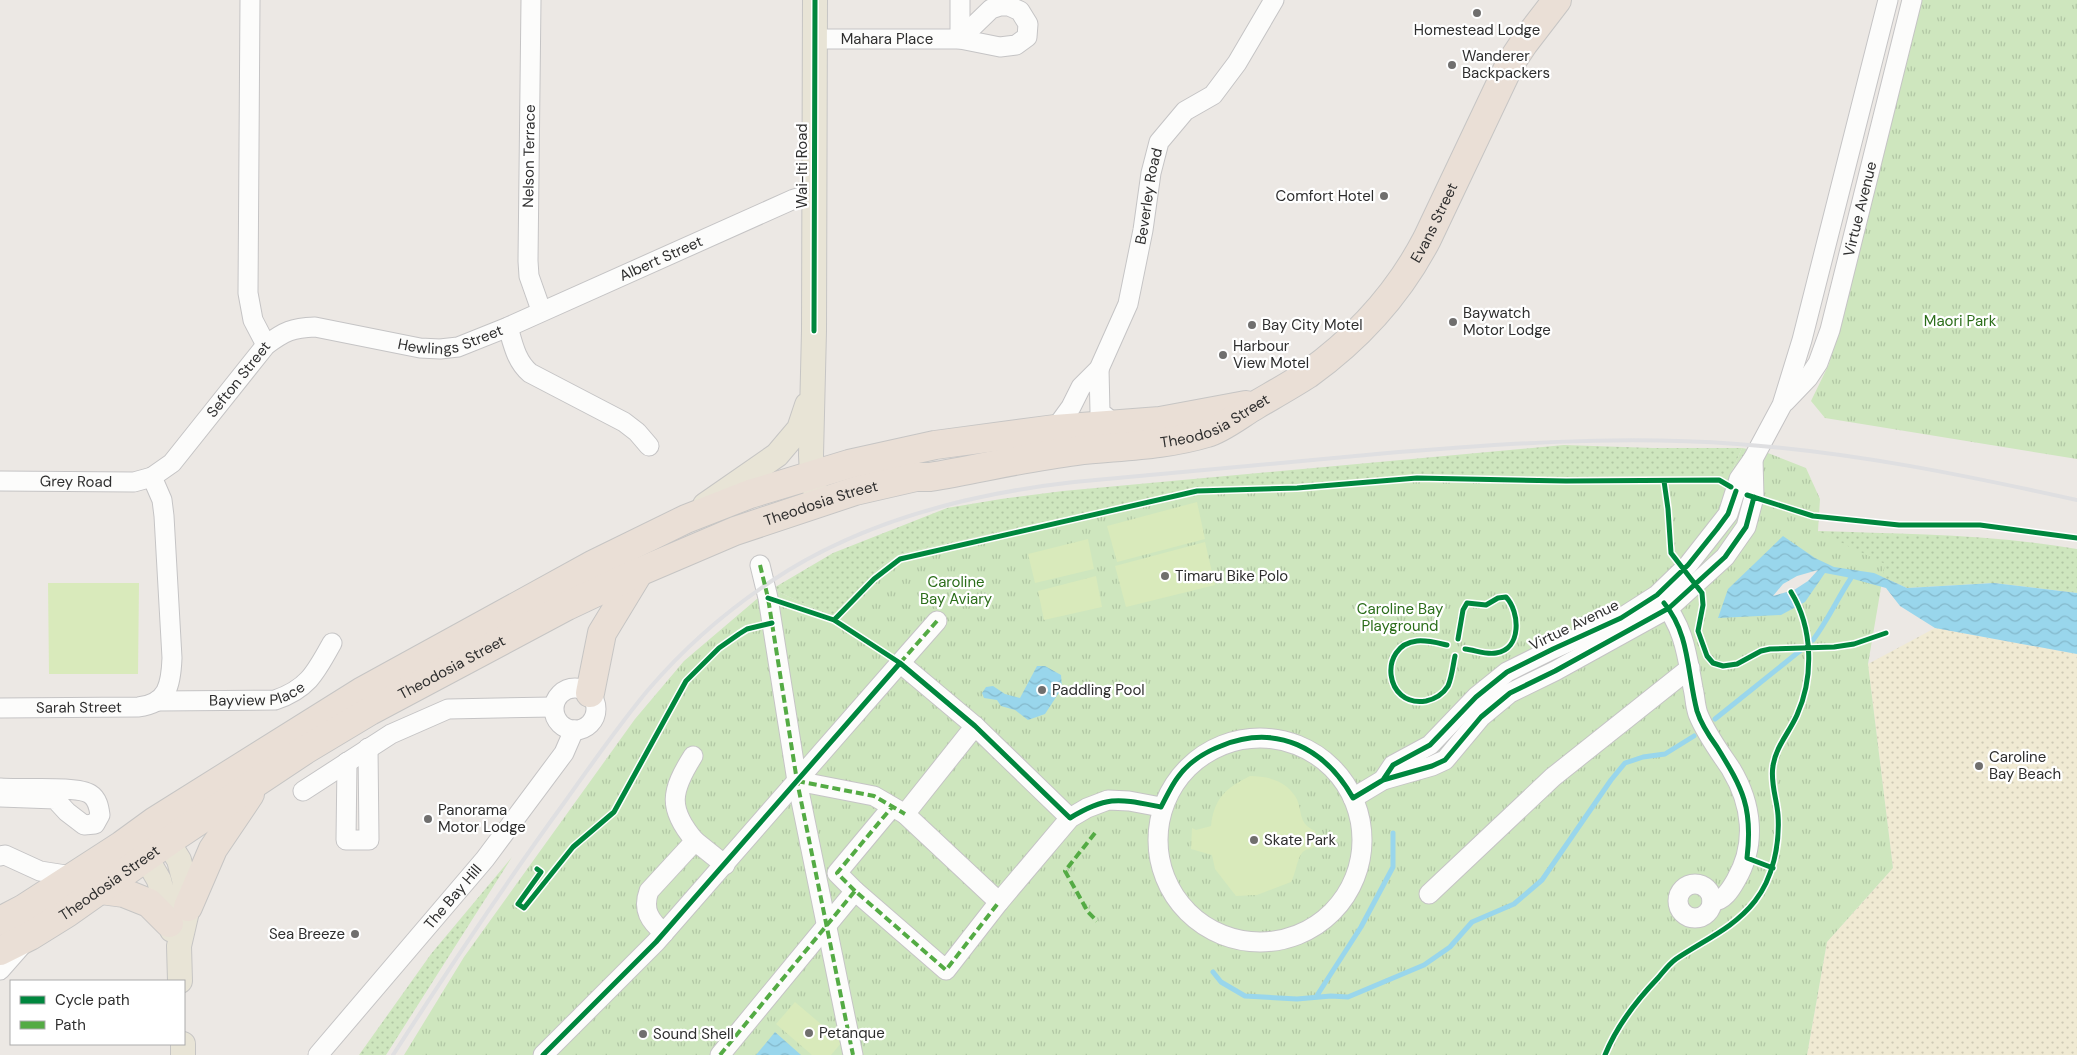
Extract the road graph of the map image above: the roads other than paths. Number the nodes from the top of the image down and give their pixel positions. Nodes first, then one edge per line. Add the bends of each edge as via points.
1 (250, 0) edge
2 (531, 0) edge
3 (816, 0) edge
4 (960, 0) edge
5 (1274, 0) edge
6 (1557, 0) edge
7 (1888, 0) edge
8 (1912, 0) edge
9 (1027, 6) edge
10 (1880, 33) junction
11 (1903, 38) junction
12 (815, 39) junction
13 (960, 39) junction
14 (814, 194) junction
15 (541, 310) junction
16 (508, 327) junction
17 (266, 345) junction
18 (1099, 369) junction
19 (812, 394) junction
20 (1259, 403) junction
21 (1782, 405) junction
22 (1116, 425) junction
23 (1055, 429) junction
24 (649, 446) dead end
25 (812, 475) junction
26 (152, 477) junction
27 (0, 481) edge
28 (818, 503) junction
29 (686, 519) junction
30 (760, 565) dead end
31 (639, 572) junction
32 (1663, 602) junction
33 (938, 621) dead end
34 (332, 643) dead end
35 (900, 664) junction
36 (1690, 668) junction
37 (590, 693) junction
38 (157, 702) junction
39 (553, 707) junction
40 (0, 708) edge
41 (975, 726) junction
42 (574, 730) junction
43 (368, 748) junction
44 (693, 756) dead end
45 (347, 762) junction
46 (261, 778) junction
47 (797, 781) junction
48 (0, 788) edge
49 (303, 791) dead end
50 (0, 796) edge
51 (1353, 798) junction
52 (1161, 808) junction
53 (898, 811) junction
54 (1070, 818) junction
55 (151, 839) junction
56 (695, 840) junction
57 (2, 854) edge
58 (725, 865) junction
59 (72, 876) junction
60 (101, 890) junction
61 (855, 891) junction
62 (1429, 894) dead end
63 (1712, 901) dead end
64 (999, 902) junction
65 (0, 921) edge
66 (178, 925) junction
67 (827, 927) junction
68 (664, 934) junction
69 (30, 936) junction
70 (0, 950) edge
71 (0, 970) edge
72 (180, 980) edge
73 (318, 1055) edge
74 (542, 1055) edge
75 (720, 1055) edge
76 (853, 1055) edge

1 - 17 street, Sefton Street via 248,293 252,320
2 - 15 street, Nelson Terrace via 528,261 529,276
3 - 12 main road, Wai-Iti Road
4 - 13 street
5 - 18 street, Beverley Road via 1237,63 1213,95 1185,112 1159,142 1128,304
6 - 20 highway, Evans Street via 1510,64 1423,247 1400,286 1364,326 1328,358
7 - 10 street, Virtue Avenue
8 - 11 street, Virtue Avenue
9 - 13 street, Mahara Place via 991,9
9 - 13 street, Mahara Place via 1027,37 1016,45 1000,48
10 - 11 street
10 - 21 street, Virtue Avenue via 1802,340
11 - 21 street, Virtue Avenue via 1830,330 1818,363
12 - 13 street, Mahara Place
12 - 14 main road, Wai-Iti Road
14 - 15 street, Albert Street via 794,198
14 - 19 main road, Wai-Iti Road
15 - 16 street, Albert Street
16 - 17 street, Hewlings Street via 458,346 440,349 420,348 316,327 284,332
16 - 24 street, Hewlings Street via 524,368 624,422
17 - 26 street, Sefton Street via 180,454
18 - 22 street, Beverley Road via 1100,412
18 - 23 street, Beverley Road via 1081,387
19 - 25 main road, Wai-Iti Road
19 - 29 main road via 799,428 777,455
20 - 22 highway, Theodosia Street via 1160,421
20 - 28 highway, Theodosia Street via 1209,433 1135,447 1075,451 916,477 855,490
21 - 32 street, Virtue Avenue via 1754,459 1754,497 1746,527 1725,557
22 - 23 highway, Theodosia Street
23 - 25 highway, Theodosia Street via 935,445
25 - 28 main road, Wai-Iti Road
25 - 29 highway, Theodosia Street via 750,494
26 - 27 street, Grey Road via 134,482
26 - 38 street via 163,508 172,658 169,685
28 - 31 highway, Theodosia Street via 735,532
29 - 55 highway, Theodosia Street via 594,564 361,692
30 - 47 street
31 - 37 highway via 602,633
31 - 46 highway, Theodosia Street via 559,610 370,711
32 - 36 street via 1682,633
32 - 51 street, Virtue Avenue via 1555,671 1510,694 1481,717 1445,760 1383,780
33 - 35 street
34 - 38 street, Bayview Place via 307,683 292,694 275,700
35 - 41 street
35 - 47 street
36 - 62 street via 1553,777
36 - 63 street via 1702,724 1732,771 1748,811 1747,858 1730,891
37 - 39 street via 583,688 567,688 560,692
37 - 42 street via 596,704 595,717 586,727
38 - 40 street, Sarah Street via 138,707
39 - 42 street via 561,725
39 - 43 street via 448,709 391,734
41 - 53 street
41 - 54 street
42 - 73 street, The Bay Hill via 564,753 485,859
43 - 45 street
43 - 45 street via 369,840 346,840
44 - 56 street via 679,782 674,803 682,826
45 - 49 street
46 - 55 highway, Theodosia Street
46 - 66 highway via 214,849
47 - 53 street via 874,796
47 - 58 street
47 - 67 street
48 - 50 street via 70,788 90,794 98,802 100,815 95,824 84,826 55,799
51 - 52 street via 1333,769 1305,748 1290,740 1253,738 1236,739 1204,753 1178,776
51 - 52 street via 1361,830 1359,863 1346,894 1325,919 1296,936 1264,943 1231,940 1201,925 1179,901 1164,872
52 - 54 street via 1108,800
53 - 61 street via 837,874
53 - 64 street
54 - 64 street
55 - 59 highway, Theodosia Street
55 - 60 highway, Theodosia Street
55 - 66 main road via 159,880
56 - 58 street
56 - 68 street via 650,891 646,900 651,921
57 - 59 street via 40,871
58 - 68 street
59 - 65 highway, Theodosia Street
60 - 66 highway via 124,893 149,903
60 - 69 highway, Theodosia Street
61 - 64 street via 946,970
61 - 67 street
66 - 72 main road
67 - 75 street
67 - 76 street
68 - 74 street
69 - 70 highway, Theodosia Street
69 - 71 street

